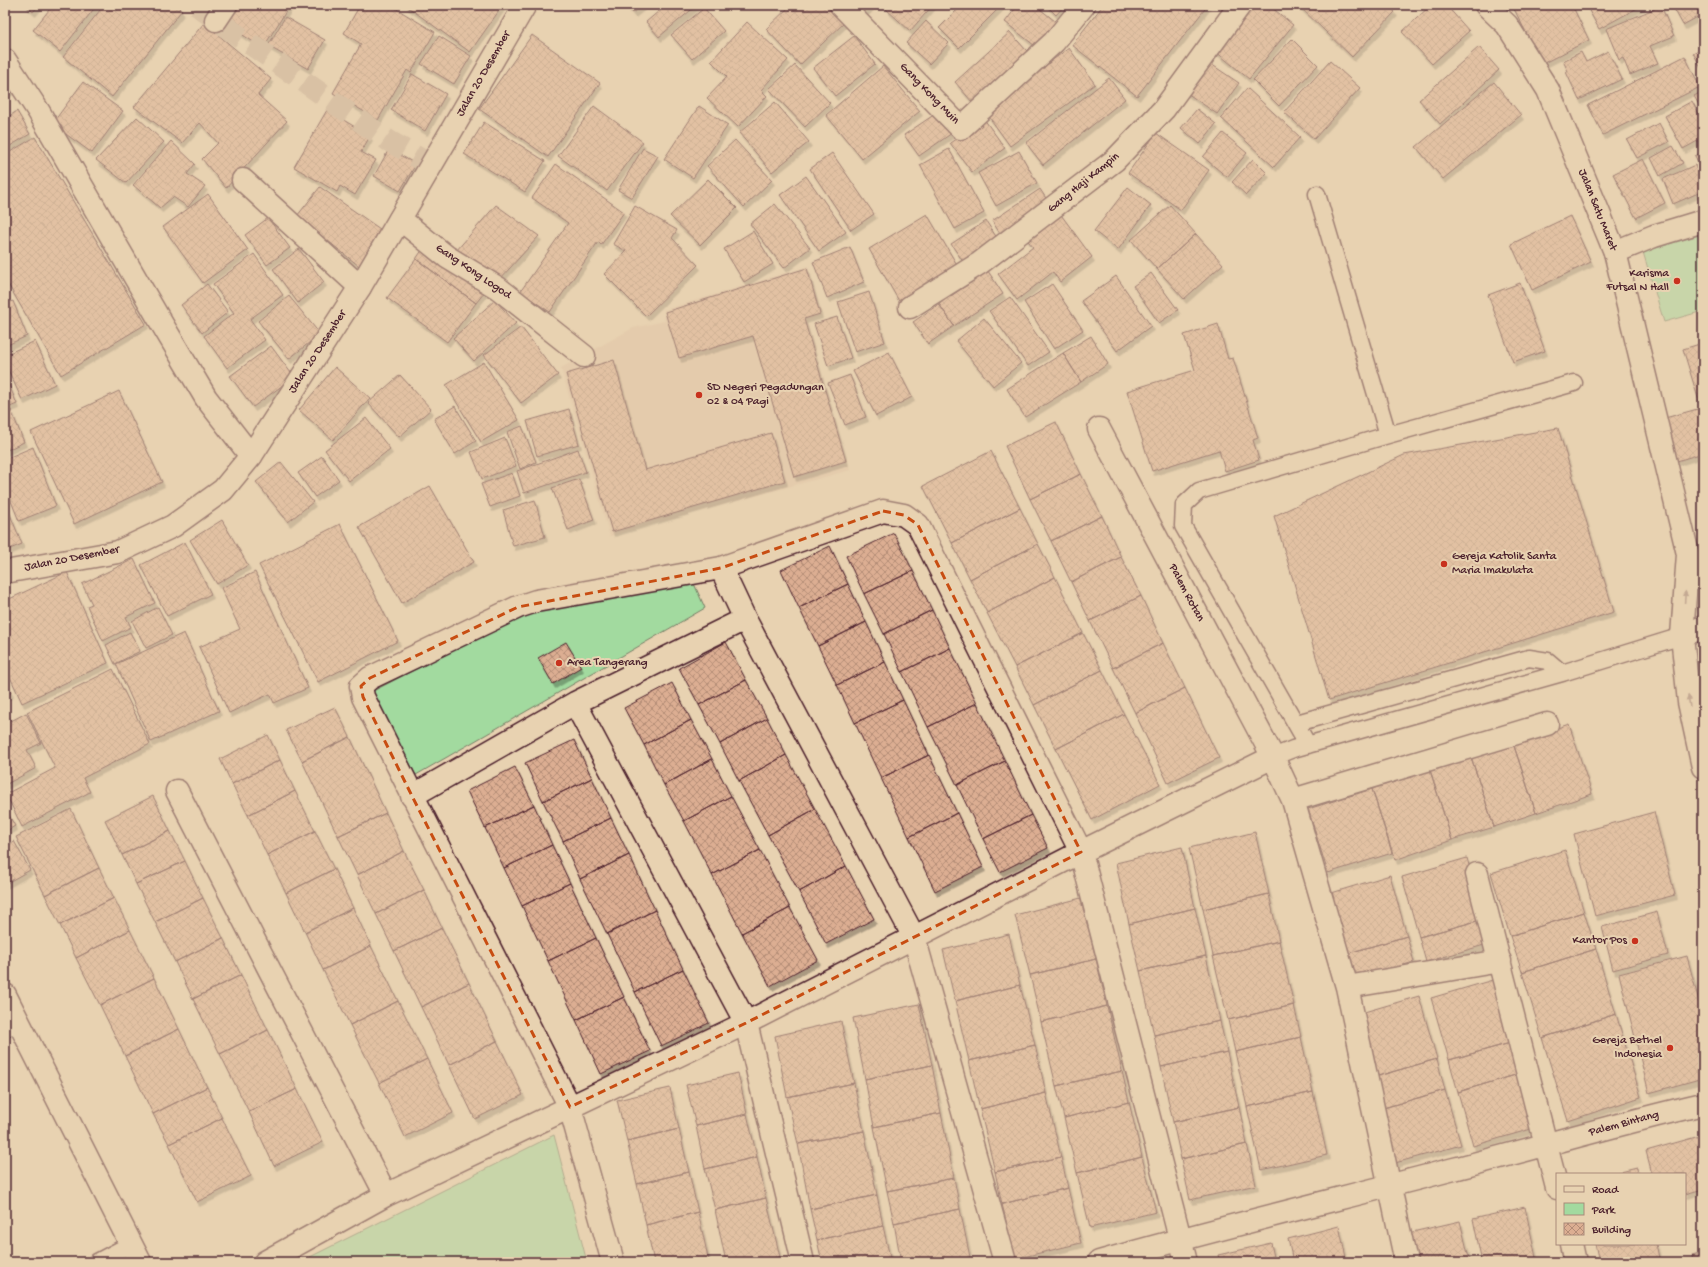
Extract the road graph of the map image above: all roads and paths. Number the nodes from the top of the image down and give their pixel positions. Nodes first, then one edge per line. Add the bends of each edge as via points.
1 (525, 5) edge
2 (841, 5) edge
3 (1084, 5) edge
4 (1240, 5) edge
5 (1486, 5) edge
6 (5, 60) edge
7 (243, 180) dead end
8 (1317, 194) dead end
9 (400, 219) junction
10 (1703, 221) edge
11 (1615, 252) junction
12 (360, 287) junction
13 (910, 307) dead end
14 (584, 356) dead end
15 (1574, 382) dead end
16 (1099, 429) dead end
17 (1388, 435) junction
18 (251, 456) junction
19 (1688, 554) junction
20 (721, 568) junction
21 (5, 572) edge
22 (1703, 580) edge
23 (745, 619) junction
24 (1703, 628) edge
25 (1682, 636) junction
26 (1562, 674) junction
27 (575, 704) junction
28 (1296, 723) junction
29 (1547, 724) dead end
30 (1308, 745) junction
31 (1273, 757) junction
32 (1703, 767) edge
33 (177, 791) dead end
34 (412, 796) junction
35 (1294, 800) junction
36 (1082, 852) junction
37 (1477, 874) dead end
38 (914, 937) junction
39 (1500, 961) junction
40 (1347, 987) junction
41 (5, 995) edge
42 (746, 1023) junction
43 (12, 1025) edge
44 (1703, 1104) edge
45 (570, 1107) junction
46 (1546, 1146) junction
47 (1556, 1184) edge
48 (1390, 1186) junction
49 (386, 1195) junction
50 (1181, 1239) junction
51 (1571, 1245) edge
52 (136, 1253) edge
53 (97, 1262) edge
54 (265, 1262) edge
55 (613, 1262) edge
56 (803, 1262) edge
57 (1005, 1262) edge
58 (1099, 1262) edge
59 (1186, 1262) edge
60 (1406, 1262) edge
61 (1575, 1262) edge

1 - 9 street, Jalan 20 Desember
2 - 3 street, Gang Kong Muin via 962,128 1054,42
4 - 13 street, Gang Haji Kampin via 1164,109 1115,160 980,263
5 - 11 street, Jalan Satu Maret via 1507,25 1548,90
6 - 18 street via 39,112 206,398
7 - 12 street
8 - 17 lane
9 - 12 street, Jalan 20 Desember
9 - 14 street, Gang Kong Logod via 448,257 498,288
10 - 11 street via 1654,236
11 - 19 street, Jalan Satu Maret
12 - 18 street, Jalan 20 Desember
15 - 17 lane
16 - 31 street, Palem Rotan
17 - 28 lane via 1199,492 1184,505 1183,526
18 - 21 street, Jalan 20 Desember via 223,490 173,526 118,552
19 - 22 street, Jalan Satu Maret
25 -> 19 street, Jalan Satu Maret
20 - 23 street
20 - 34 street via 536,601 518,607 370,678 361,686 363,697
20 - 36 street via 883,511 904,515 918,525
23 - 27 street
23 - 38 street
24 - 25 street
25 - 26 lane
32 -> 25 street, Jalan Satu Maret via 1689,702
26 - 28 lane via 1548,660 1529,658
26 - 30 lane
27 - 34 street
27 - 42 street
28 - 30 lane
29 - 35 street
30 - 31 lane
31 - 35 street, Palem Rotan
31 - 36 street
33 - 49 street
34 - 45 street
35 - 40 street, Palem Rotan
36 - 38 street
36 - 50 street
37 - 39 street
38 - 42 street
38 - 57 street
39 - 40 street
39 - 46 street
40 - 48 street, Palem Rotan
41 - 43 street
42 - 45 street
42 - 56 street
43 - 52 street
44 - 46 street, Palem Bintang via 1634,1120
45 - 49 street
45 - 55 street
46 - 47 street
46 - 48 street, Palem Bintang
48 - 50 street, Palem Bintang
48 - 60 street, Palem Rotan
49 - 54 street
50 - 58 street, Palem Bintang
50 - 59 street
51 - 61 street
52 - 53 lane

